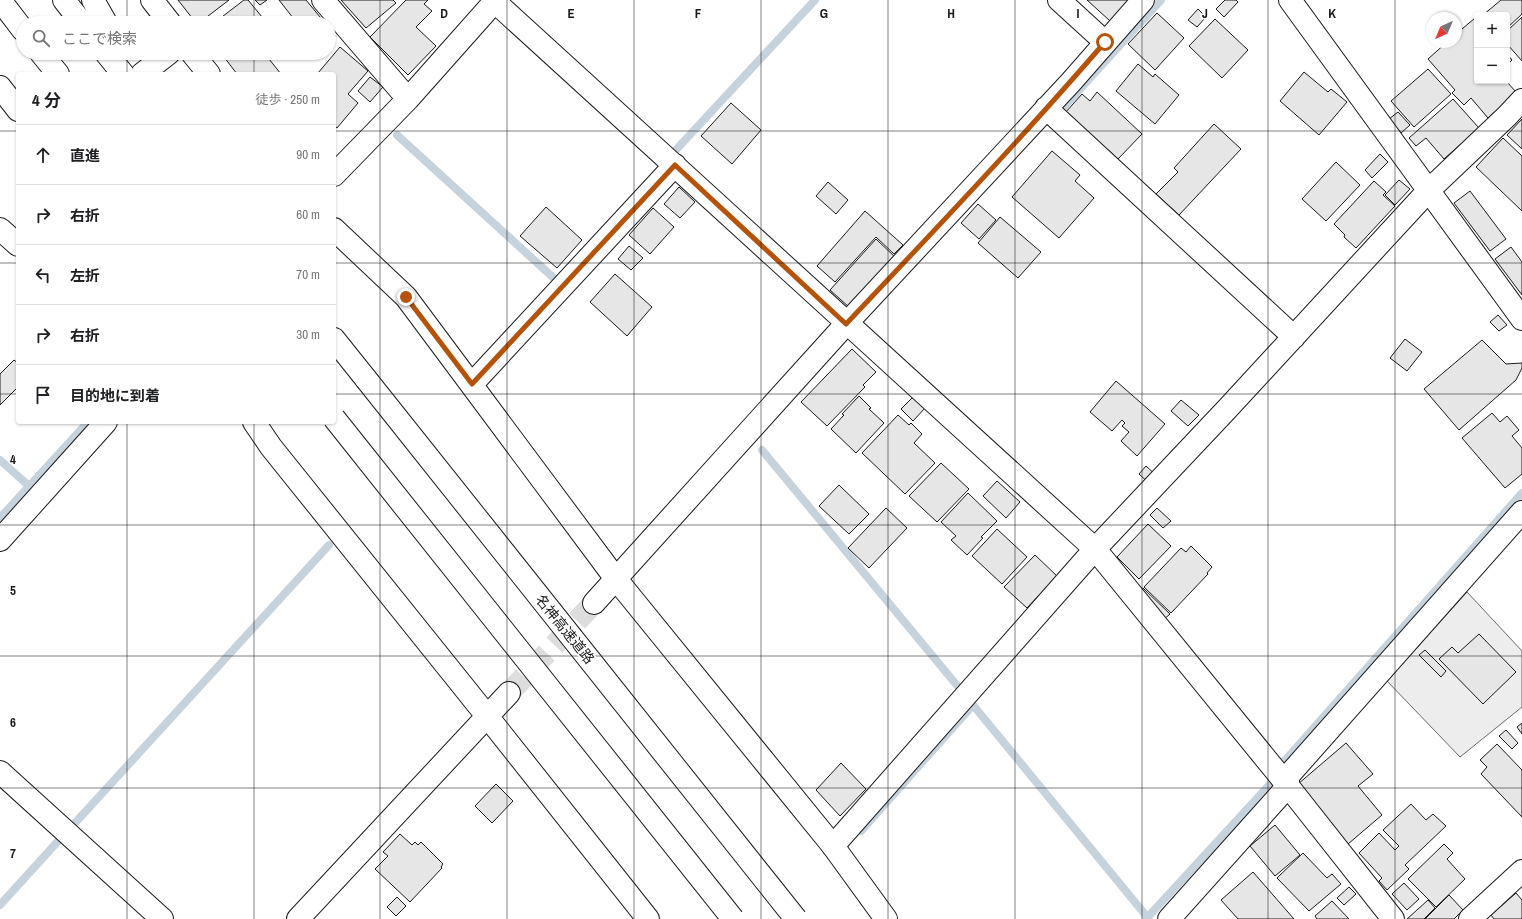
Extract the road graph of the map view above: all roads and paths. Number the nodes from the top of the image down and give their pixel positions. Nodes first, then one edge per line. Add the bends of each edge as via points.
1 (0, 0) edge
2 (64, 0) edge
3 (93, 0) edge
4 (152, 0) edge
5 (323, 0) edge
6 (1059, 0) edge
7 (1143, 0) edge
8 (1290, 0) edge
9 (494, 1) edge
10 (0, 8) edge
11 (77, 16) edge
12 (102, 16) edge
13 (165, 16) edge
14 (16, 21) edge
15 (16, 26) edge
16 (1105, 42) junction
17 (112, 60) edge
18 (126, 60) edge
19 (160, 60) edge
20 (198, 60) edge
21 (121, 72) edge
22 (133, 72) edge
23 (145, 72) edge
24 (207, 72) edge
25 (0, 87) edge
26 (408, 98) junction
27 (1522, 100) edge
28 (16, 107) edge
29 (1046, 108) junction
30 (675, 165) junction
31 (336, 173) edge
32 (1429, 190) junction
33 (0, 229) edge
34 (336, 231) edge
35 (16, 243) edge
36 (1522, 319) edge
37 (846, 324) junction
38 (1294, 336) junction
39 (336, 341) edge
40 (472, 384) junction
41 (336, 421) edge
42 (104, 424) edge
43 (255, 424) edge
44 (1522, 512) edge
45 (0, 540) edge
46 (1095, 549) junction
47 (616, 579) junction
48 (594, 603) tunnel mouth
49 (509, 693) tunnel mouth
50 (487, 716) junction
51 (0, 772) edge
52 (1288, 786) junction
53 (834, 846) junction
54 (1522, 870) edge
55 (162, 919) edge
56 (298, 919) edge
57 (648, 919) edge
58 (733, 919) edge
59 (796, 919) edge
60 (886, 919) edge
61 (1169, 919) edge
62 (1393, 919) edge
63 (1470, 919) edge

1 - 14 main road
2 - 11 main road
3 - 12 main road
4 - 13 main road
5 - 26 main road
6 - 16 main road
7 - 16 main road
8 - 32 main road via 1395,147
9 - 26 main road
9 - 30 main road
10 - 15 main road
16 - 29 main road
17 - 21 main road
18 - 22 main road
19 - 23 main road
20 - 24 main road
25 - 28 main road
26 - 31 main road
27 - 32 main road
29 - 37 main road
29 - 38 main road
30 - 37 main road
30 - 40 main road
32 - 36 main road
32 - 38 main road
33 - 35 main road
34 - 40 main road via 406,297
37 - 46 main road
37 - 47 main road
38 - 46 main road
39 - 59 main road, 名神高速道路, bridge
40 - 47 main road
41 - 58 main road, bridge
42 - 45 main road
43 - 50 main road via 271,447
44 - 52 main road via 1288,776
46 - 52 main road
46 - 53 main road
47 - 48 main road
47 - 53 main road
49 - 50 main road
50 - 56 main road
50 - 57 main road
51 - 55 main road
52 - 61 main road
52 - 62 main road
53 - 60 main road
54 - 63 main road

